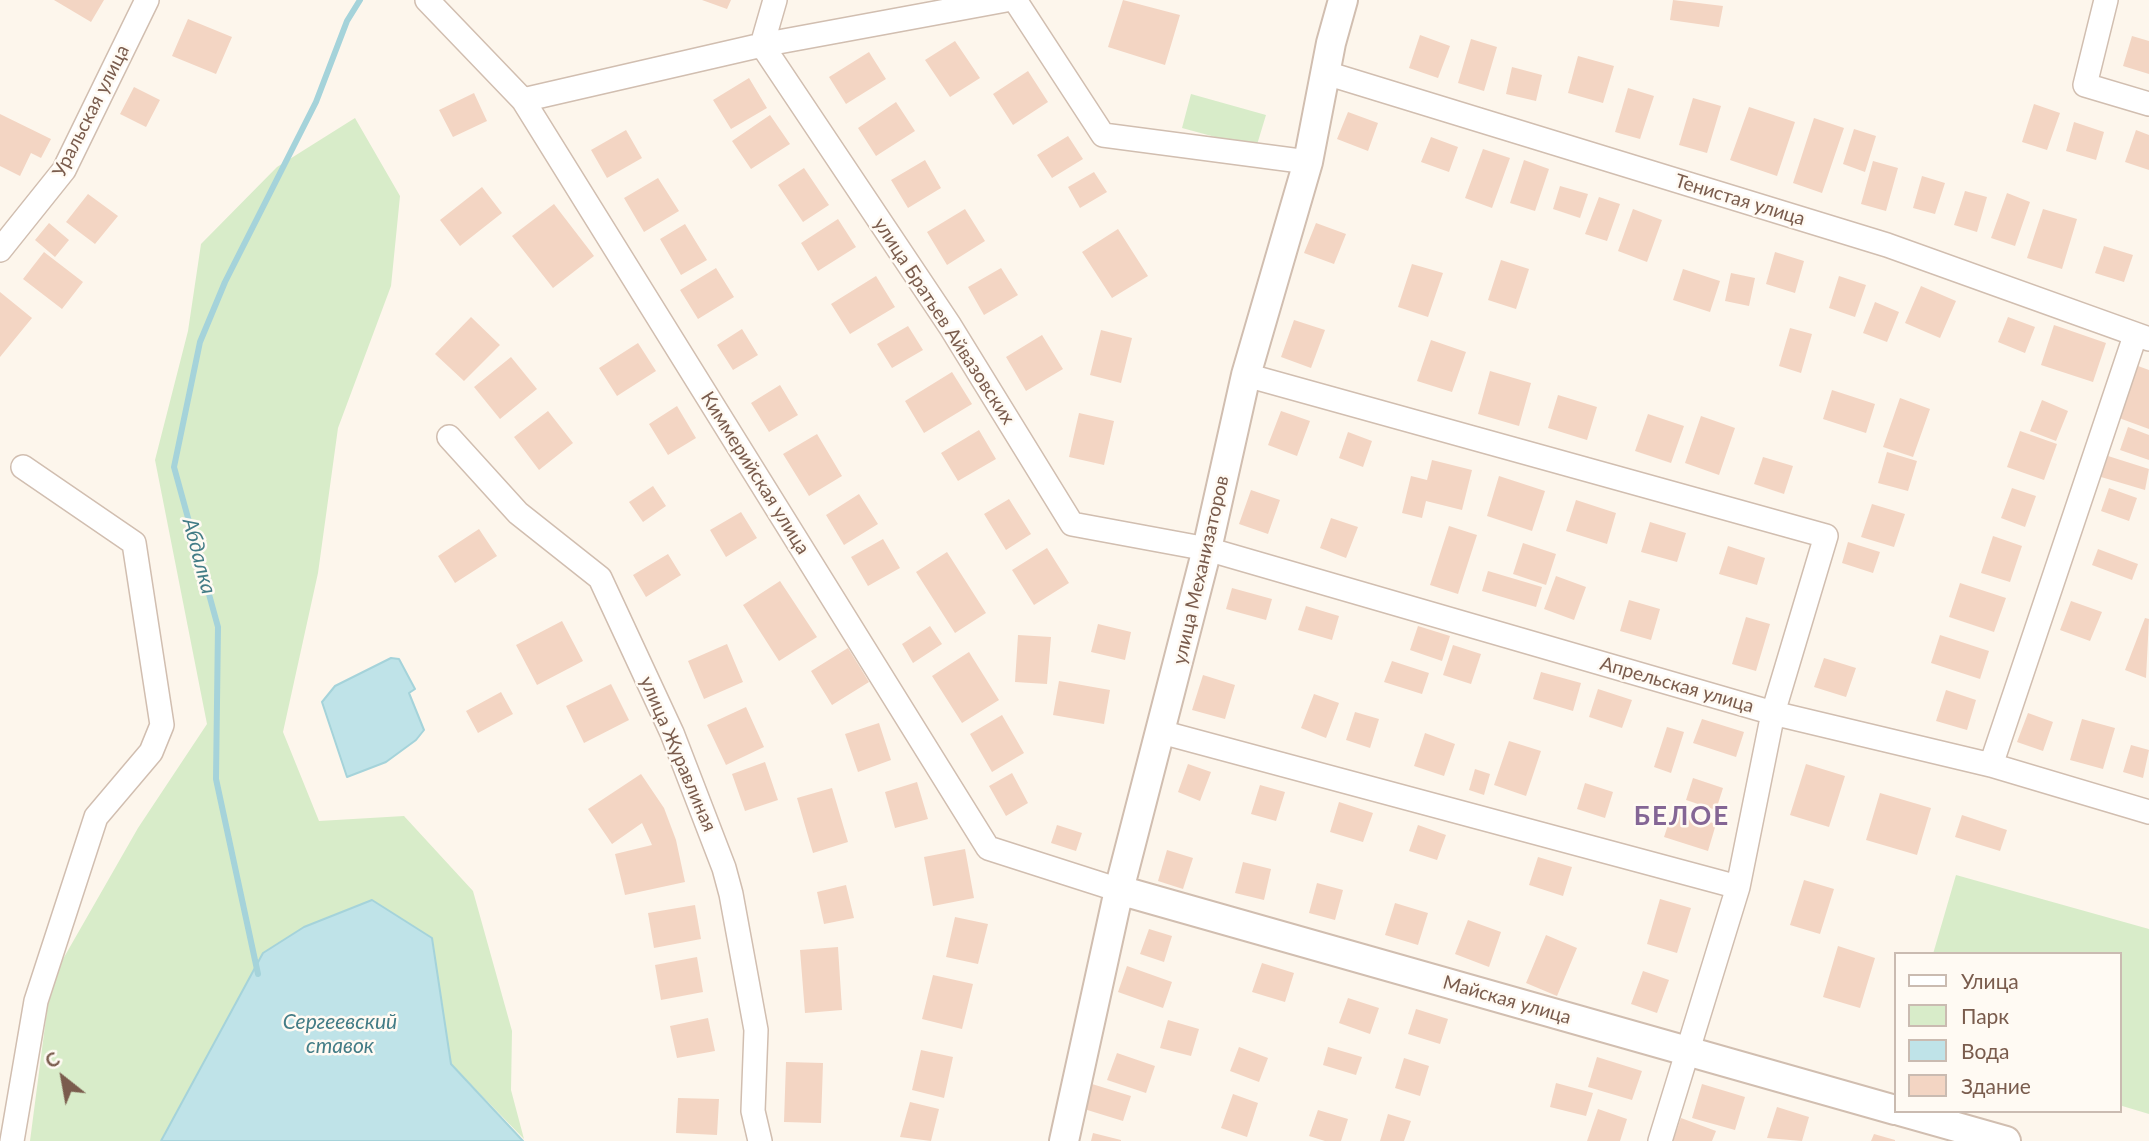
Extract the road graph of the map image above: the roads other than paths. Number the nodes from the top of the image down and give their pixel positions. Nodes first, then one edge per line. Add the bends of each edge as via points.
1 (147, 0) edge
2 (427, 0) edge
3 (775, 0) edge
4 (1006, 0) edge
5 (1015, 0) edge
6 (1343, 0) edge
7 (2106, 0) edge
8 (762, 46) junction
9 (1326, 73) junction
10 (523, 100) junction
11 (2149, 104) edge
12 (1308, 162) junction
13 (0, 250) edge
14 (2142, 338) edge
15 (1246, 375) junction
16 (449, 437) dead end
17 (23, 467) dead end
18 (1207, 549) junction
19 (1773, 713) junction
20 (1161, 732) junction
21 (1991, 765) junction
22 (2149, 812) edge
23 (1738, 887) junction
24 (1119, 890) junction
25 (1687, 1051) junction
26 (1894, 1110) edge
27 (1905, 1113) edge
28 (12, 1141) edge
29 (760, 1141) edge
30 (1063, 1141) edge
31 (1660, 1141) edge
32 (2006, 1141) edge

1 - 13 street, Уральская улица via 64,170
2 - 10 street, Киммерийская улица
3 - 8 street
4 - 8 street
5 - 12 street via 1103,135
6 - 9 street, улица Механизаторов
7 - 11 street via 2085,85
8 - 10 street
8 - 18 street, улица Братьев Айвазовских via 950,326 1072,524
9 - 12 street, улица Механизаторов
9 - 14 street, Тенистая улица via 1887,245
10 - 24 street, Киммерийская улица via 988,848
12 - 15 street, улица Механизаторов
14 - 21 street
15 - 18 street, улица Механизаторов
15 - 19 street via 1826,536
16 - 29 street, улица Журавлиная via 517,513 600,578 672,733 732,894 756,1030 753,1111
17 - 28 street via 134,543 162,725 151,751 96,817 36,1001
18 - 19 street, Апрельская улица
18 - 20 street, улица Механизаторов
19 - 21 street, Апрельская улица
19 - 23 street
20 - 23 street
20 - 24 street, улица Механизаторов
21 - 22 street, Апрельская улица
23 - 25 street
24 - 25 street, Майская улица
24 - 30 street, улица Механизаторов
25 - 26 street, Майская улица
25 - 31 street
27 - 32 street, Майская улица

